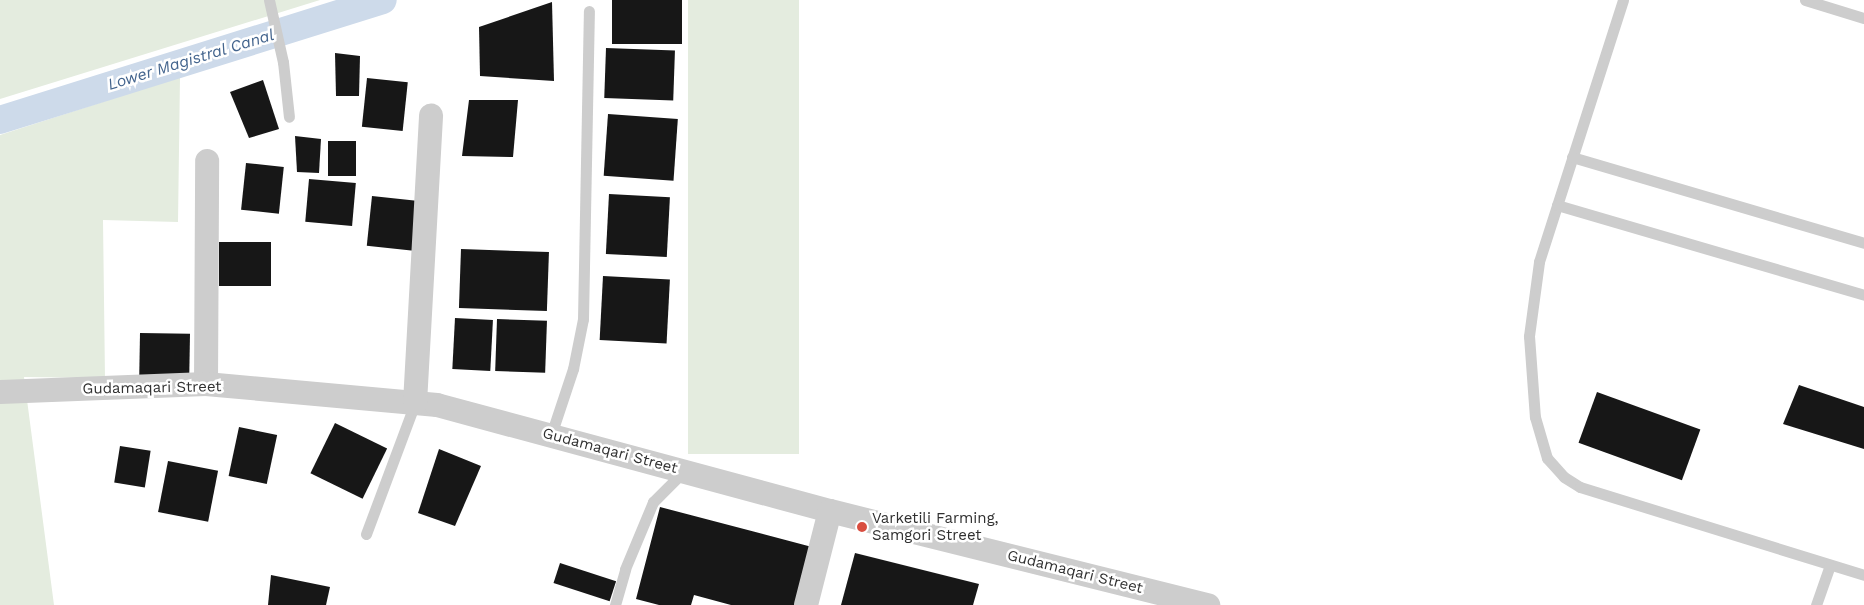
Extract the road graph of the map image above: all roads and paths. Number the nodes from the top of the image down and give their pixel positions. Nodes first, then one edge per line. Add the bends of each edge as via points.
1 (269, 0) edge
2 (1623, 0) edge
3 (1806, 0) edge
4 (589, 11) dead end
5 (1864, 18) edge
6 (431, 115) dead end
7 (289, 117) dead end
8 (1572, 157) junction
9 (207, 161) dead end
10 (1557, 205) junction
11 (1864, 243) edge
12 (1864, 295) edge
13 (206, 384) junction
14 (0, 392) edge
15 (415, 403) junction
16 (551, 435) junction
17 (684, 471) junction
18 (830, 511) junction
19 (366, 534) dead end
20 (1830, 564) junction
21 (1864, 575) edge
22 (615, 605) edge
23 (806, 605) edge
24 (1208, 605) edge
25 (1816, 605) edge

1 - 7 lane via 283,62
2 - 8 lane
3 - 5 lane
4 - 16 lane via 583,319 573,369
6 - 15 street
8 - 10 lane
8 - 11 lane
9 - 13 street
10 - 12 lane
10 - 20 lane via 1539,262 1529,336 1535,418 1547,458 1564,477 1580,487
13 - 14 street, Gudamaqari Street
13 - 15 street, Gudamaqari Street
15 - 16 street, Gudamaqari Street via 437,405
15 - 19 lane
16 - 17 street, Gudamaqari Street
17 - 18 street, Gudamaqari Street
17 - 22 lane via 653,502 625,569
18 - 23 street
18 - 24 street, Gudamaqari Street
20 - 21 lane
20 - 25 lane

